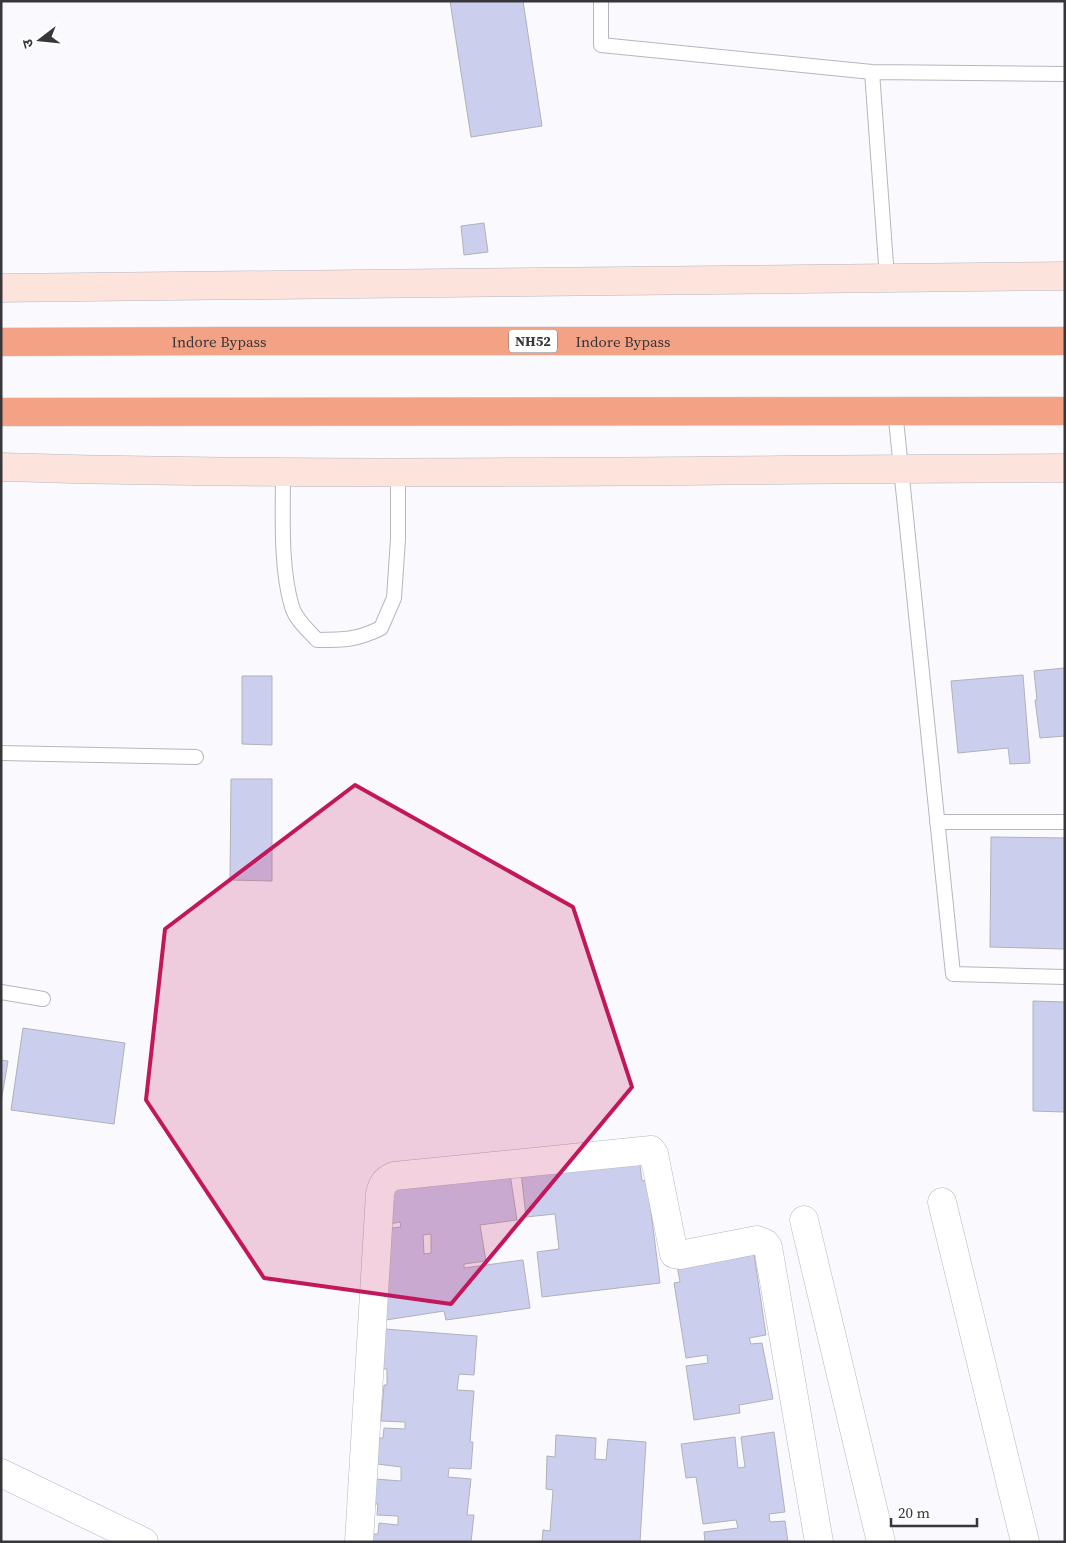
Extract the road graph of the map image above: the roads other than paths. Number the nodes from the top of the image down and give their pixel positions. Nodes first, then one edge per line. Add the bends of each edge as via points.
1 (601, 1) edge
2 (872, 72) junction
3 (1065, 74) edge
4 (1065, 276) edge
5 (887, 278) junction
6 (1, 288) edge
7 (1065, 341) edge
8 (1, 342) edge
9 (895, 410) junction
10 (1065, 411) edge
11 (13, 412) edge
12 (1, 467) edge
13 (1065, 468) edge
14 (901, 470) junction
15 (283, 472) junction
16 (398, 472) junction
17 (1, 753) edge
18 (196, 757) dead end
19 (937, 822) junction
20 (1065, 822) edge
21 (1065, 977) edge
22 (1, 992) edge
23 (43, 999) dead end
24 (942, 1202) dead end
25 (804, 1220) dead end
26 (1, 1473) edge
27 (144, 1542) edge
28 (360, 1542) edge
29 (819, 1542) edge
30 (881, 1542) edge
31 (1025, 1542) edge

1 - 2 lane via 601,45
2 - 3 lane
2 - 5 lane
4 - 5 street
5 - 6 street
7 - 8 highway, Indore Bypass / NH52
9 - 10 highway
9 - 11 highway
9 - 14 lane
12 - 15 street
13 - 14 street
14 - 16 street
14 - 19 lane
15 - 16 street
15 - 16 lane via 284,563 292,608 302,626 318,640 341,640 364,637 381,628 394,598
17 - 18 lane
19 - 20 lane
19 - 21 lane via 953,974
22 - 23 lane
24 - 31 street
25 - 30 street
26 - 27 street
28 - 29 street via 382,1184 394,1176 651,1150 674,1254 757,1240 768,1247

